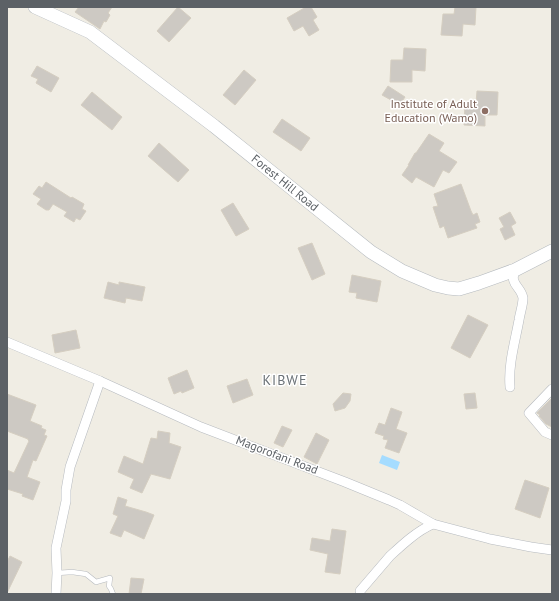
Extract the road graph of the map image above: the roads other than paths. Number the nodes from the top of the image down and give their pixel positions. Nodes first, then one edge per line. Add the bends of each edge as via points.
1 (35, 7) edge
2 (552, 251) edge
3 (515, 270) junction
4 (7, 342) edge
5 (100, 380) junction
6 (510, 387) dead end
7 (552, 389) edge
8 (552, 435) edge
9 (433, 524) junction
10 (552, 550) edge
11 (57, 573) junction
12 (360, 590) dead end
13 (56, 594) edge
14 (113, 594) edge

1 - 3 street, Forest Hill Road via 90,32 214,126 371,252 402,271 435,285 457,289
2 - 3 street, Forest Hill Road
3 - 6 street via 514,282 523,298 509,376
4 - 5 street, Magorofani Road
5 - 9 street, Magorofani Road via 201,427 400,504
5 - 11 street via 70,467 56,548
7 - 8 street via 529,413 545,432
9 - 10 street, Magorofani Road via 490,539
9 - 12 street via 421,530 395,551
11 - 13 street
11 - 14 lane via 86,574 96,582 110,578 109,586

